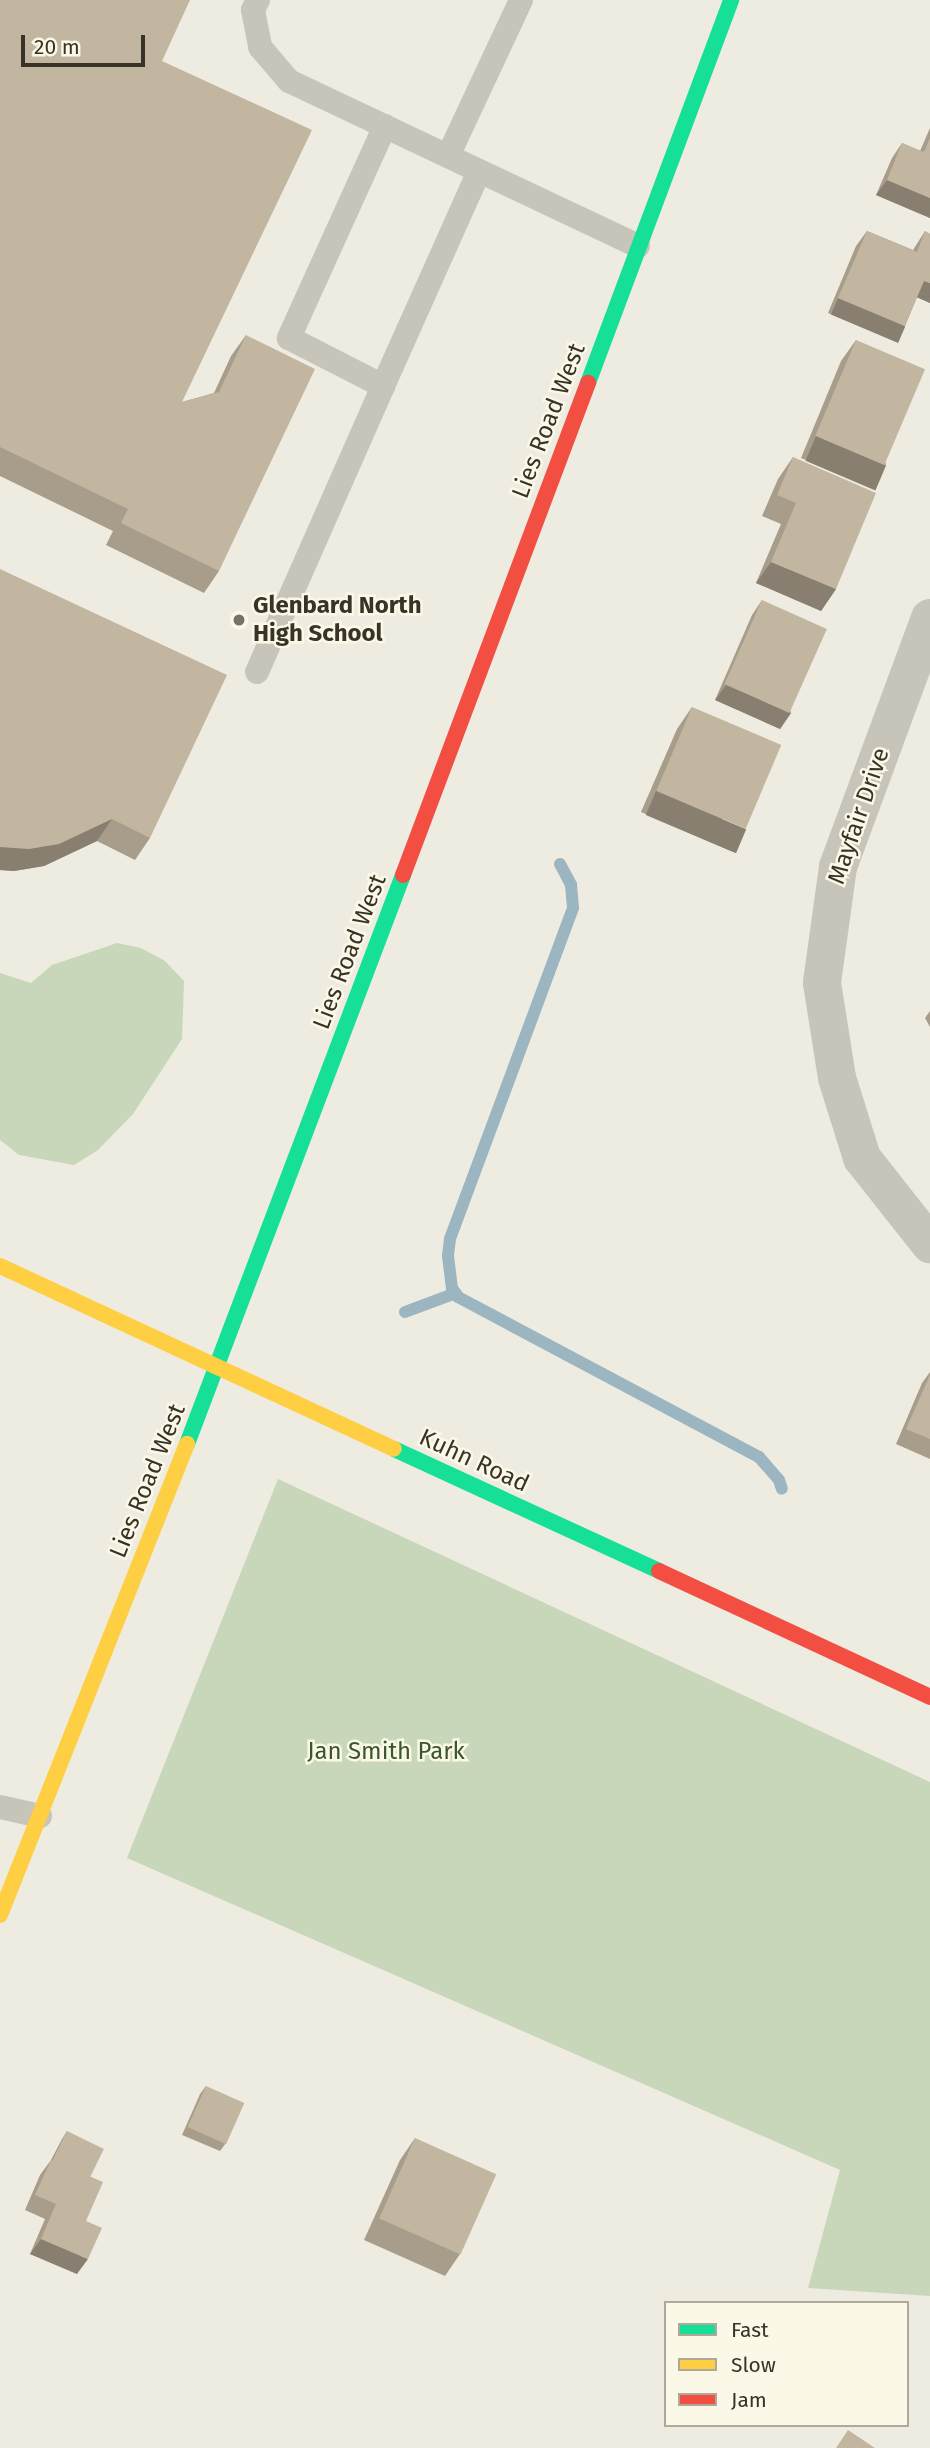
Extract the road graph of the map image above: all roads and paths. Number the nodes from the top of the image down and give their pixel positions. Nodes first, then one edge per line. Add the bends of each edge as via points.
1 (258, 0) edge
2 (522, 0) edge
3 (731, 0) edge
4 (385, 126) junction
5 (448, 156) junction
6 (479, 171) junction
7 (638, 246) junction
8 (383, 386) junction
9 (930, 618) edge
10 (257, 672) dead end
11 (930, 1244) edge
12 (0, 1266) edge
13 (218, 1368) junction
14 (930, 1697) edge
15 (0, 1807) edge
16 (40, 1816) junction
17 (0, 1915) edge

1 - 4 lane via 253,10 260,47 289,81
2 - 5 lane
3 - 7 street, Lies Road West
4 - 5 lane
4 - 8 lane via 289,338
5 - 6 lane
6 - 7 lane
6 - 8 lane
7 - 13 street, Lies Road West
8 - 10 lane
9 - 11 street, Mayfair Drive via 838,867 822,983 837,1078 862,1158
12 - 13 street, Kuhn Road
13 - 14 street, Kuhn Road
13 - 16 street, Lies Road West
15 - 16 lane
16 - 17 street, Lies Road West

